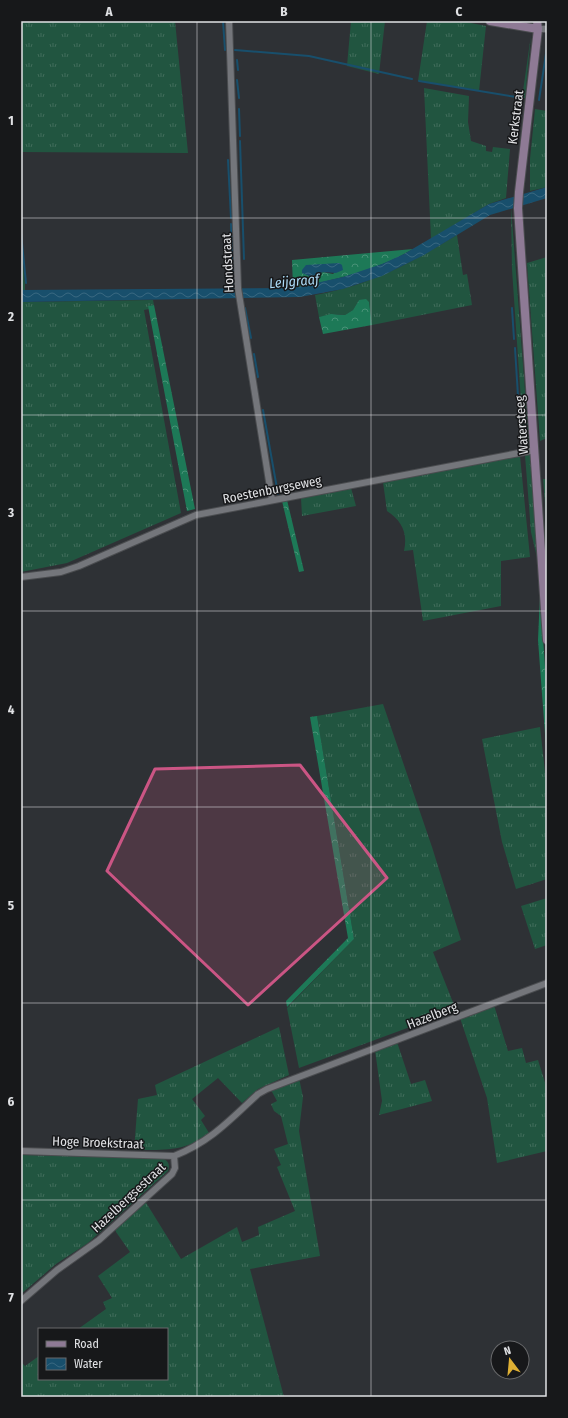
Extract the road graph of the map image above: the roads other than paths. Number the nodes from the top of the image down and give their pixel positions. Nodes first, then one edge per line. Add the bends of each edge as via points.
1 (229, 21) edge
2 (490, 21) edge
3 (541, 21) edge
4 (538, 25) edge
5 (547, 29) edge
6 (518, 208) joint
7 (535, 450) junction
8 (272, 500) junction
9 (21, 577) edge
10 (547, 640) edge
11 (547, 984) edge
12 (326, 1066) joint
13 (21, 1151) edge
14 (174, 1156) junction
15 (21, 1301) edge

1 - 8 street, Hondstraat via 238,288
2 - 4 street
3 - 4 street, Kerkstraat
4 - 5 street
4 - 6 street, Kerkstraat
6 - 7 street, Watersteeg
7 - 8 street, Roestenburgseweg
7 - 10 street, Watersteeg
8 - 9 street, Roestenburgseweg via 196,515 73,568
11 - 12 street, Hazelberg
12 - 14 street, Hazelbergsestraat via 258,1094 209,1139 193,1149
13 - 14 street, Hoge Broekstraat
14 - 15 street, Hazelbergsestraat via 176,1168 172,1174 99,1240 57,1270

